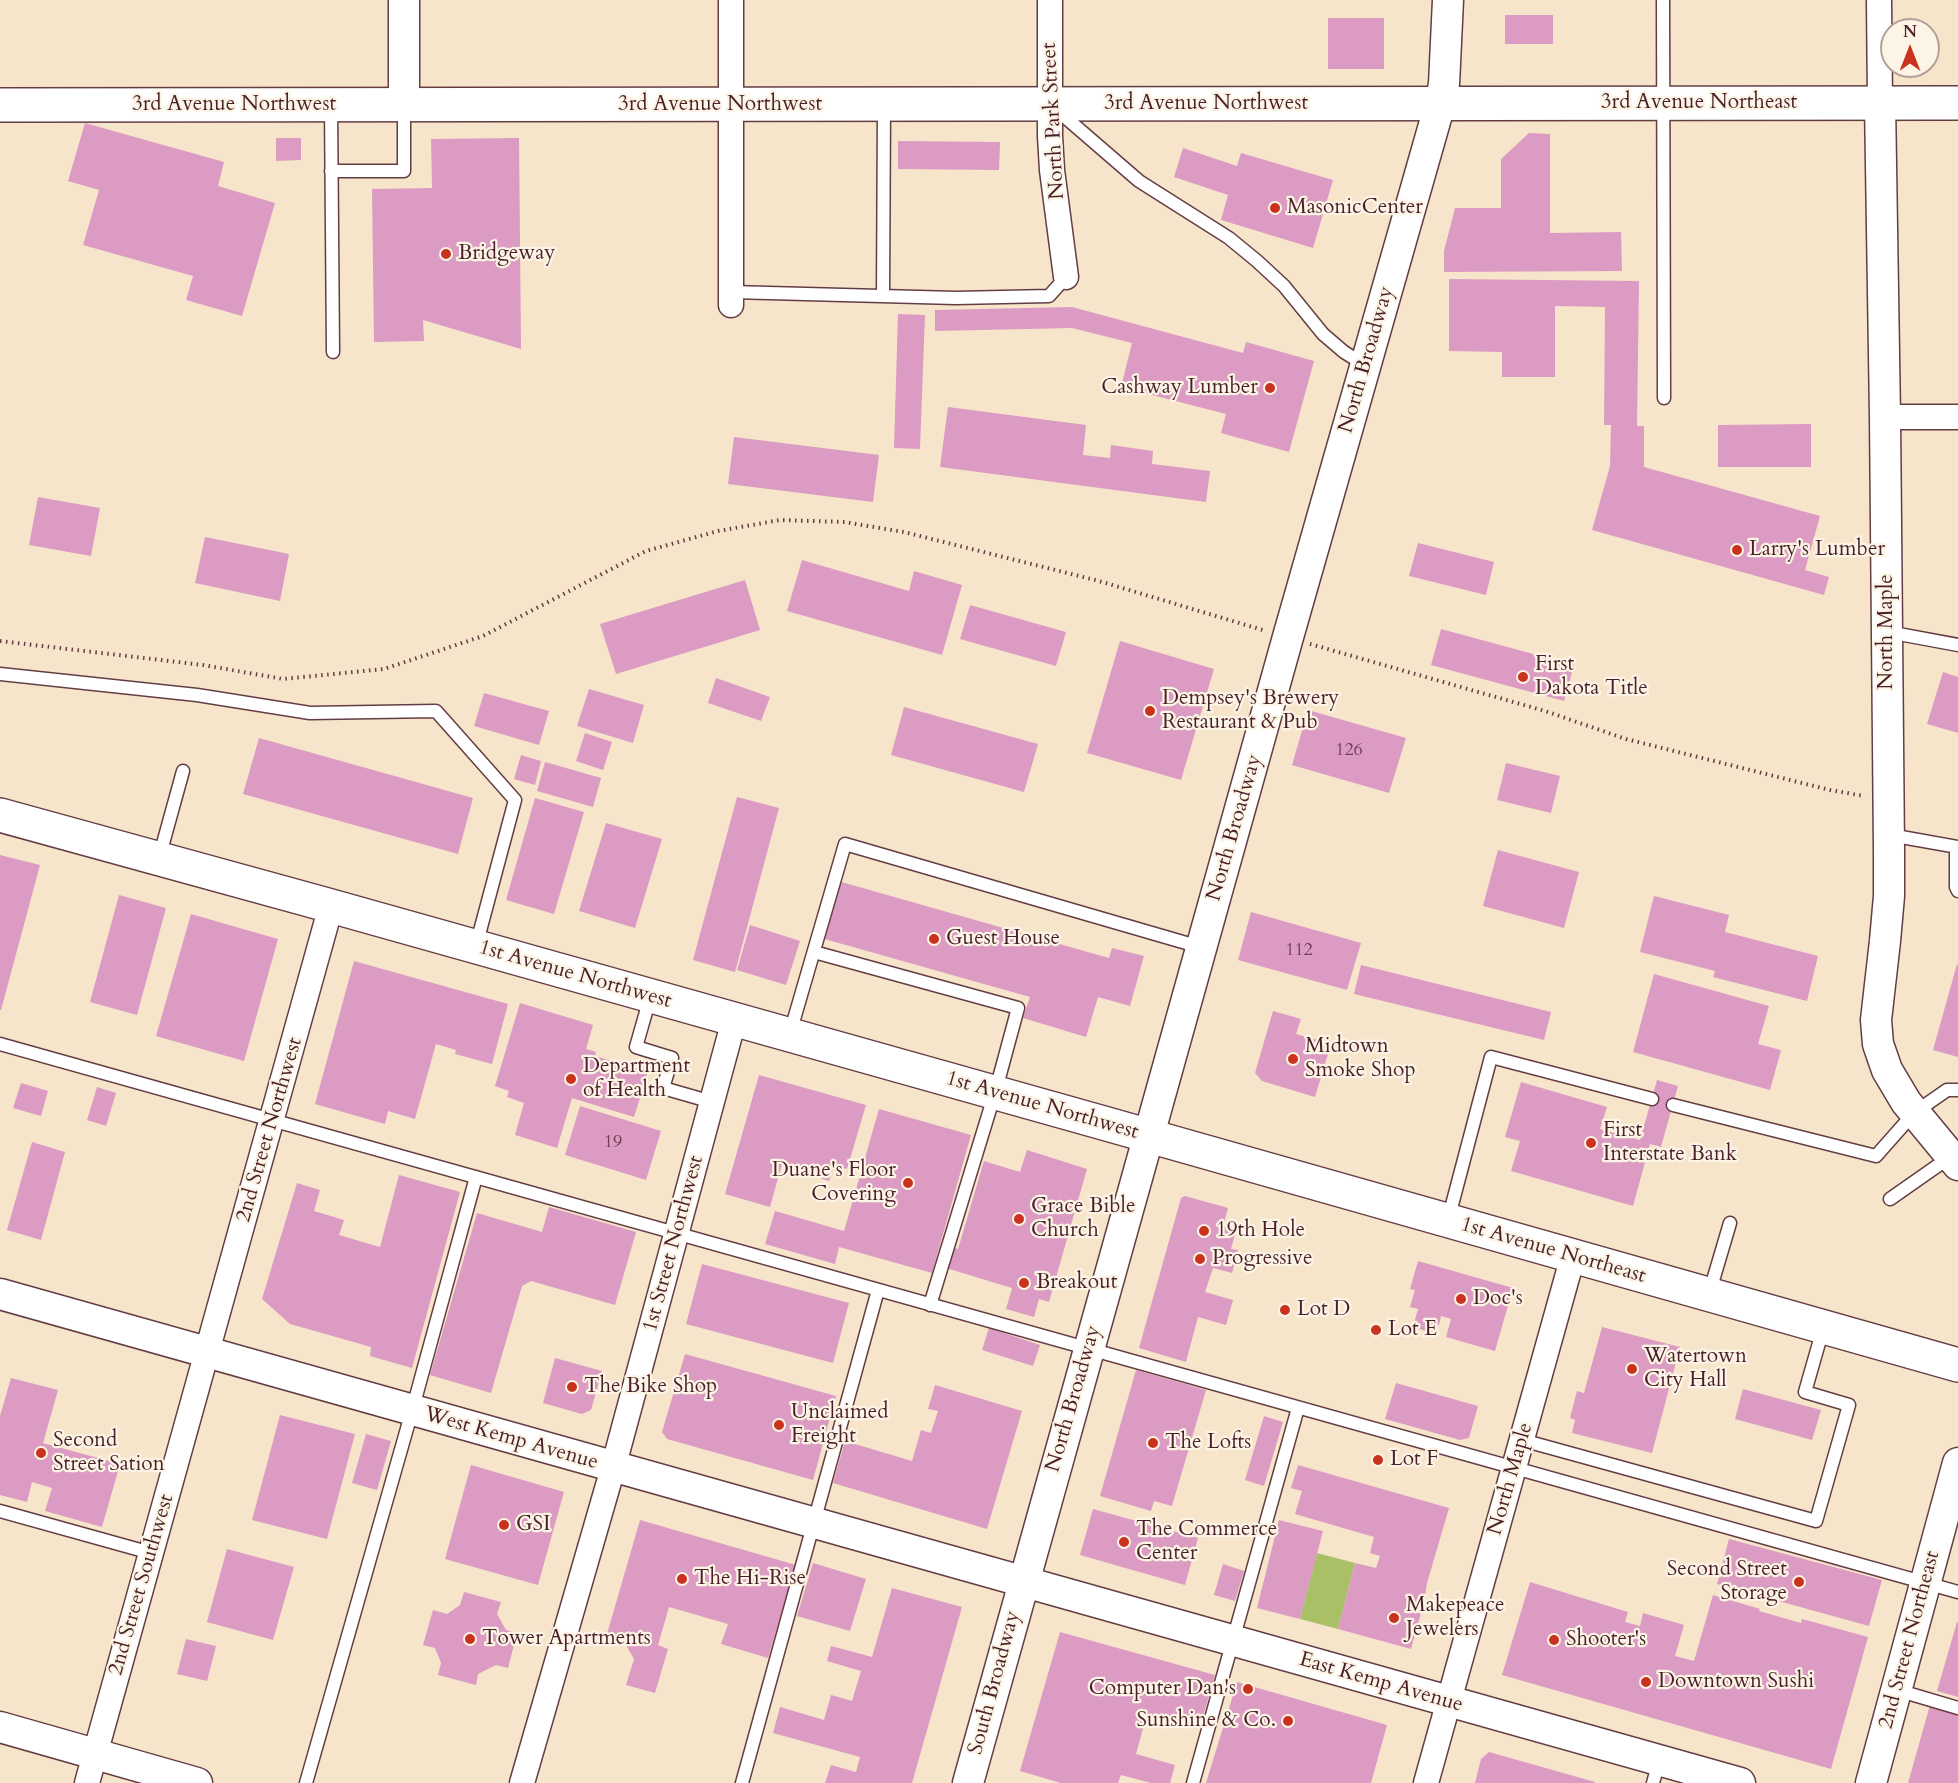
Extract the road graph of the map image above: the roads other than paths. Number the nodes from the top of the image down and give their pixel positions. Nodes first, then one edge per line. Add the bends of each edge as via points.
1 (404, 0) edge
2 (731, 0) edge
3 (1050, 0) edge
4 (1448, 0) edge
5 (1663, 0) edge
6 (1879, 0) edge
7 (1880, 102) junction
8 (1664, 103) junction
9 (1958, 103) edge
10 (1050, 104) junction
11 (1440, 104) junction
12 (0, 105) edge
13 (331, 105) junction
14 (404, 105) junction
15 (884, 105) junction
16 (732, 106) junction
17 (332, 171) junction
18 (1066, 278) joint
19 (883, 296) junction
20 (731, 298) joint
21 (333, 352) dead end
22 (1365, 365) junction
23 (1664, 398) dead end
24 (1885, 417) junction
25 (1958, 417) edge
26 (1887, 632) junction
27 (1958, 645) edge
28 (0, 674) edge
29 (183, 771) dead end
30 (0, 815) edge
31 (1889, 834) junction
32 (1957, 847) edge
33 (158, 859) junction
34 (1958, 891) edge
35 (332, 906) junction
36 (476, 947) junction
37 (1202, 947) junction
38 (814, 952) junction
39 (651, 996) junction
40 (734, 1020) junction
41 (789, 1035) junction
42 (0, 1044) edge
43 (1958, 1090) edge
44 (995, 1093) junction
45 (1652, 1100) dead end
46 (712, 1102) junction
47 (1673, 1106) dead end
48 (1914, 1113) junction
49 (272, 1120) junction
50 (1149, 1136) junction
51 (1954, 1160) edge
52 (476, 1177) junction
53 (1890, 1199) dead end
54 (1448, 1221) junction
55 (1730, 1223) dead end
56 (676, 1234) junction
57 (1573, 1257) junction
58 (878, 1290) junction
59 (0, 1294) edge
60 (1708, 1295) junction
61 (930, 1305) junction
62 (1823, 1327) junction
63 (1088, 1349) junction
64 (207, 1353) junction
65 (1958, 1365) edge
66 (1298, 1408) junction
67 (412, 1411) junction
68 (1522, 1440) junction
69 (1958, 1463) edge
70 (613, 1468) junction
71 (1514, 1469) junction
72 (0, 1511) edge
73 (1951, 1514) edge
74 (814, 1524) junction
75 (151, 1553) junction
76 (1023, 1583) junction
77 (1925, 1583) junction
78 (1958, 1592) edge
79 (1232, 1641) junction
80 (1897, 1690) junction
81 (1449, 1702) junction
82 (1958, 1708) edge
83 (0, 1727) edge
84 (95, 1753) junction
85 (1656, 1772) edge
86 (87, 1783) edge
87 (197, 1783) edge
88 (306, 1783) edge
89 (522, 1783) edge
90 (742, 1783) edge
91 (968, 1783) edge
92 (1192, 1783) edge
93 (1426, 1783) edge
94 (1740, 1783) edge
95 (1871, 1783) edge

1 - 14 street
2 - 16 street
3 - 10 street, North Park Street
4 - 11 street, North Broadway
5 - 8 lane
6 - 7 street, North Maple
7 - 8 main road, 3rd Avenue Northeast
7 - 9 main road, 3rd Avenue Northeast
7 - 24 street, North Maple
8 - 11 main road, 3rd Avenue Northeast
8 - 23 lane
10 - 11 main road, 3rd Avenue Northwest
10 - 15 main road, 3rd Avenue Northwest
10 - 18 street, North Park Street via 1052,170
10 - 22 lane via 1139,181 1229,238 1257,261 1284,286 1323,334
11 - 22 street, North Broadway
12 - 13 main road, 3rd Avenue Northwest
13 - 14 main road, 3rd Avenue Northwest
13 - 17 lane
14 - 16 main road, 3rd Avenue Northwest
14 - 17 lane via 404,171
15 - 16 main road, 3rd Avenue Northwest
15 - 19 lane
16 - 20 street
17 - 21 lane
18 - 19 lane via 1049,296
19 - 20 lane
22 - 37 street, North Broadway
24 - 25 street
24 - 26 street, North Maple
26 - 27 lane
26 - 31 street, North Maple
28 - 36 lane via 196,695 310,713 436,711 515,800
29 - 33 lane
30 - 33 main road, 1st Avenue Northwest
31 - 32 lane
31 - 48 street, North Maple via 1889,896 1876,1020 1878,1044 1887,1070
32 - 34 lane
33 - 35 main road, 1st Avenue Northwest
35 - 36 main road, 1st Avenue Northwest
35 - 49 street, 2nd Street Northwest
36 - 39 main road, 1st Avenue Northwest
37 - 38 lane via 845,844
37 - 50 street, North Broadway
38 - 41 lane
38 - 44 lane via 1018,1008
39 - 40 main road, 1st Avenue Northwest
39 - 46 lane via 636,1047 672,1058 663,1088
40 - 41 main road, 1st Avenue Northwest
40 - 46 street, 1st Street Northwest
41 - 44 main road, 1st Avenue Northwest
42 - 49 lane
43 - 48 lane via 1947,1090
44 - 50 main road, 1st Avenue Northwest
44 - 61 lane
45 - 54 lane via 1491,1058
46 - 56 street, 1st Street Northwest
47 - 48 lane via 1876,1156
48 - 51 street, North Maple
49 - 52 lane
49 - 64 street, 2nd Street Northwest
50 - 54 main road, 1st Avenue Northeast
50 - 63 street, North Broadway
51 - 53 lane
52 - 56 lane
52 - 67 lane
54 - 57 main road, 1st Avenue Northeast
55 - 60 lane
56 - 58 lane
56 - 70 street, 1st Street Northwest
57 - 60 main road, 1st Avenue Northeast
57 - 68 street, North Maple
58 - 61 lane
58 - 74 lane
59 - 64 street, West Kemp Avenue
60 - 62 main road, 1st Avenue Northeast
61 - 63 lane
62 - 65 main road, 1st Avenue Northeast
62 - 68 lane via 1805,1392 1849,1405 1816,1521
63 - 66 lane
63 - 76 street, North Broadway
64 - 67 street, West Kemp Avenue
64 - 75 street, 2nd Street Southwest
66 - 71 lane
66 - 79 lane
67 - 70 street, West Kemp Avenue
67 - 88 lane
68 - 71 street, North Maple
69 - 73 street, 2nd Street Northeast
70 - 74 street, West Kemp Avenue
70 - 89 street, 1st Street Northwest
71 - 77 lane
71 - 81 street, North Maple
72 - 75 lane
73 - 77 street, 2nd Street Northeast
74 - 76 street, West Kemp Avenue
74 - 90 lane
75 - 84 street, 2nd Street Southwest
76 - 79 street, East Kemp Avenue
76 - 91 street, South Broadway
77 - 78 lane
77 - 80 street, 2nd Street Northeast
79 - 81 street, East Kemp Avenue
79 - 92 lane
80 - 82 lane
80 - 95 street, 2nd Street Northeast
81 - 85 street, East Kemp Avenue
81 - 93 street, North Maple
83 - 84 street
84 - 86 street, 2nd Street Southwest
84 - 87 street
85 - 94 street, East Kemp Avenue

